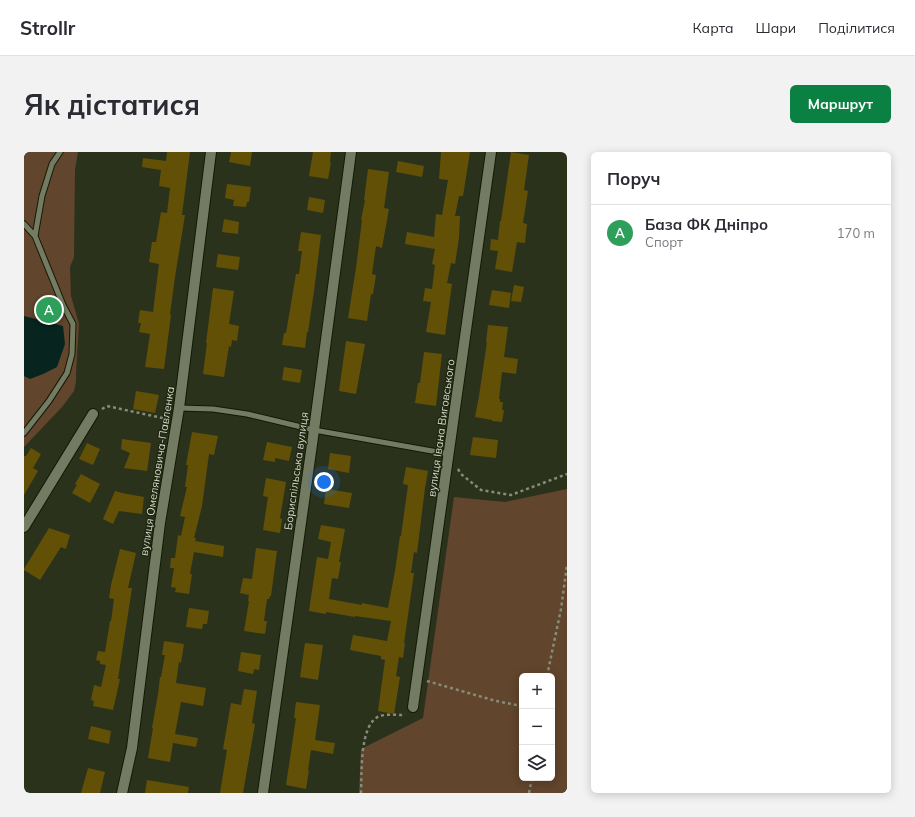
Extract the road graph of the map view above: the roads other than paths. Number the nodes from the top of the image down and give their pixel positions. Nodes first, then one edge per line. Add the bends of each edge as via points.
1 (60, 152) edge
2 (211, 152) edge
3 (351, 152) edge
4 (491, 152) edge
5 (24, 224) edge
6 (35, 236) junction
7 (179, 408) junction
8 (93, 414) road end
9 (314, 430) junction
10 (24, 433) edge
11 (449, 454) junction
12 (24, 527) edge
13 (413, 707) road end
14 (122, 793) edge
15 (264, 793) edge

1 - 6 lane via 52,164 42,196
2 - 7 street, вулиця Омеляновича-Павленка
3 - 9 street, Бориспільська вулиця
4 - 11 street, вулиця Івана Виговського
5 - 6 lane
6 - 10 lane via 73,324 72,354 66,373 49,401
7 - 9 lane via 248,414
7 - 14 street, вулиця Омеляновича-Павленка via 160,522 132,748
8 - 12 street
9 - 11 lane
9 - 15 street, Бориспільська вулиця
11 - 13 street, вулиця Івана Виговського

